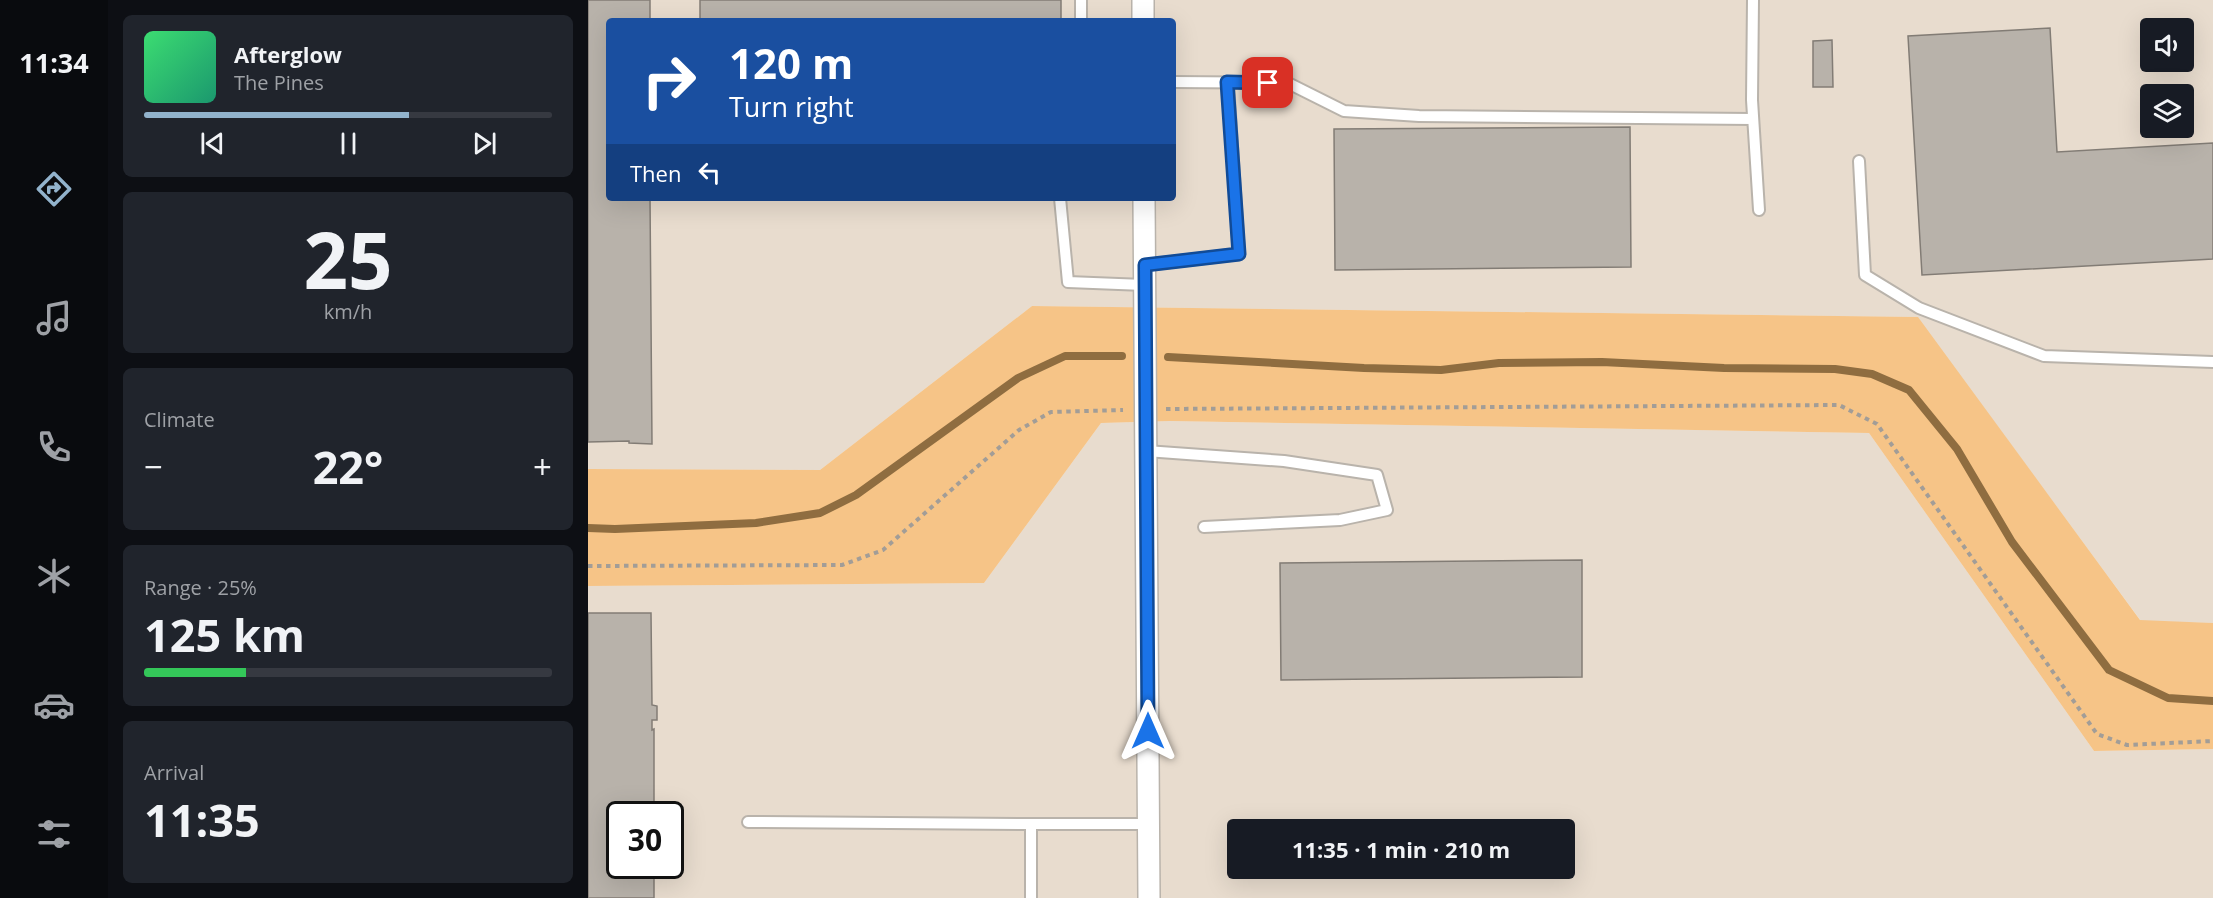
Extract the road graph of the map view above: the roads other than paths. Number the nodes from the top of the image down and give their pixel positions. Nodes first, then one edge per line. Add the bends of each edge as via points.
1 (1081, 0) edge
2 (1143, 0) edge
3 (1753, 0) edge
4 (1082, 18) edge
5 (1143, 18) edge
6 (1176, 82) edge
7 (1227, 82) junction
8 (1754, 119) junction
9 (1859, 161) dead end
10 (1060, 201) edge
11 (1144, 201) edge
12 (1759, 210) dead end
13 (1145, 275) junction
14 (2213, 362) edge
15 (1146, 451) junction
16 (1204, 527) dead end
17 (748, 822) dead end
18 (1031, 824) junction
19 (1148, 824) junction
20 (1031, 898) edge
21 (1149, 898) edge

1 - 4 lane
2 - 5 street
3 - 8 lane
6 - 7 lane
7 - 8 lane via 1288,83 1344,111 1419,116
7 - 13 lane via 1239,254
8 - 12 lane
9 - 14 lane via 1865,274 1919,308 2044,356
10 - 13 lane via 1068,282
11 - 13 street
13 - 15 street
15 - 16 lane via 1284,462 1377,475 1387,510 1340,520
15 - 19 street
17 - 18 lane
18 - 19 lane
18 - 20 lane
19 - 21 street

